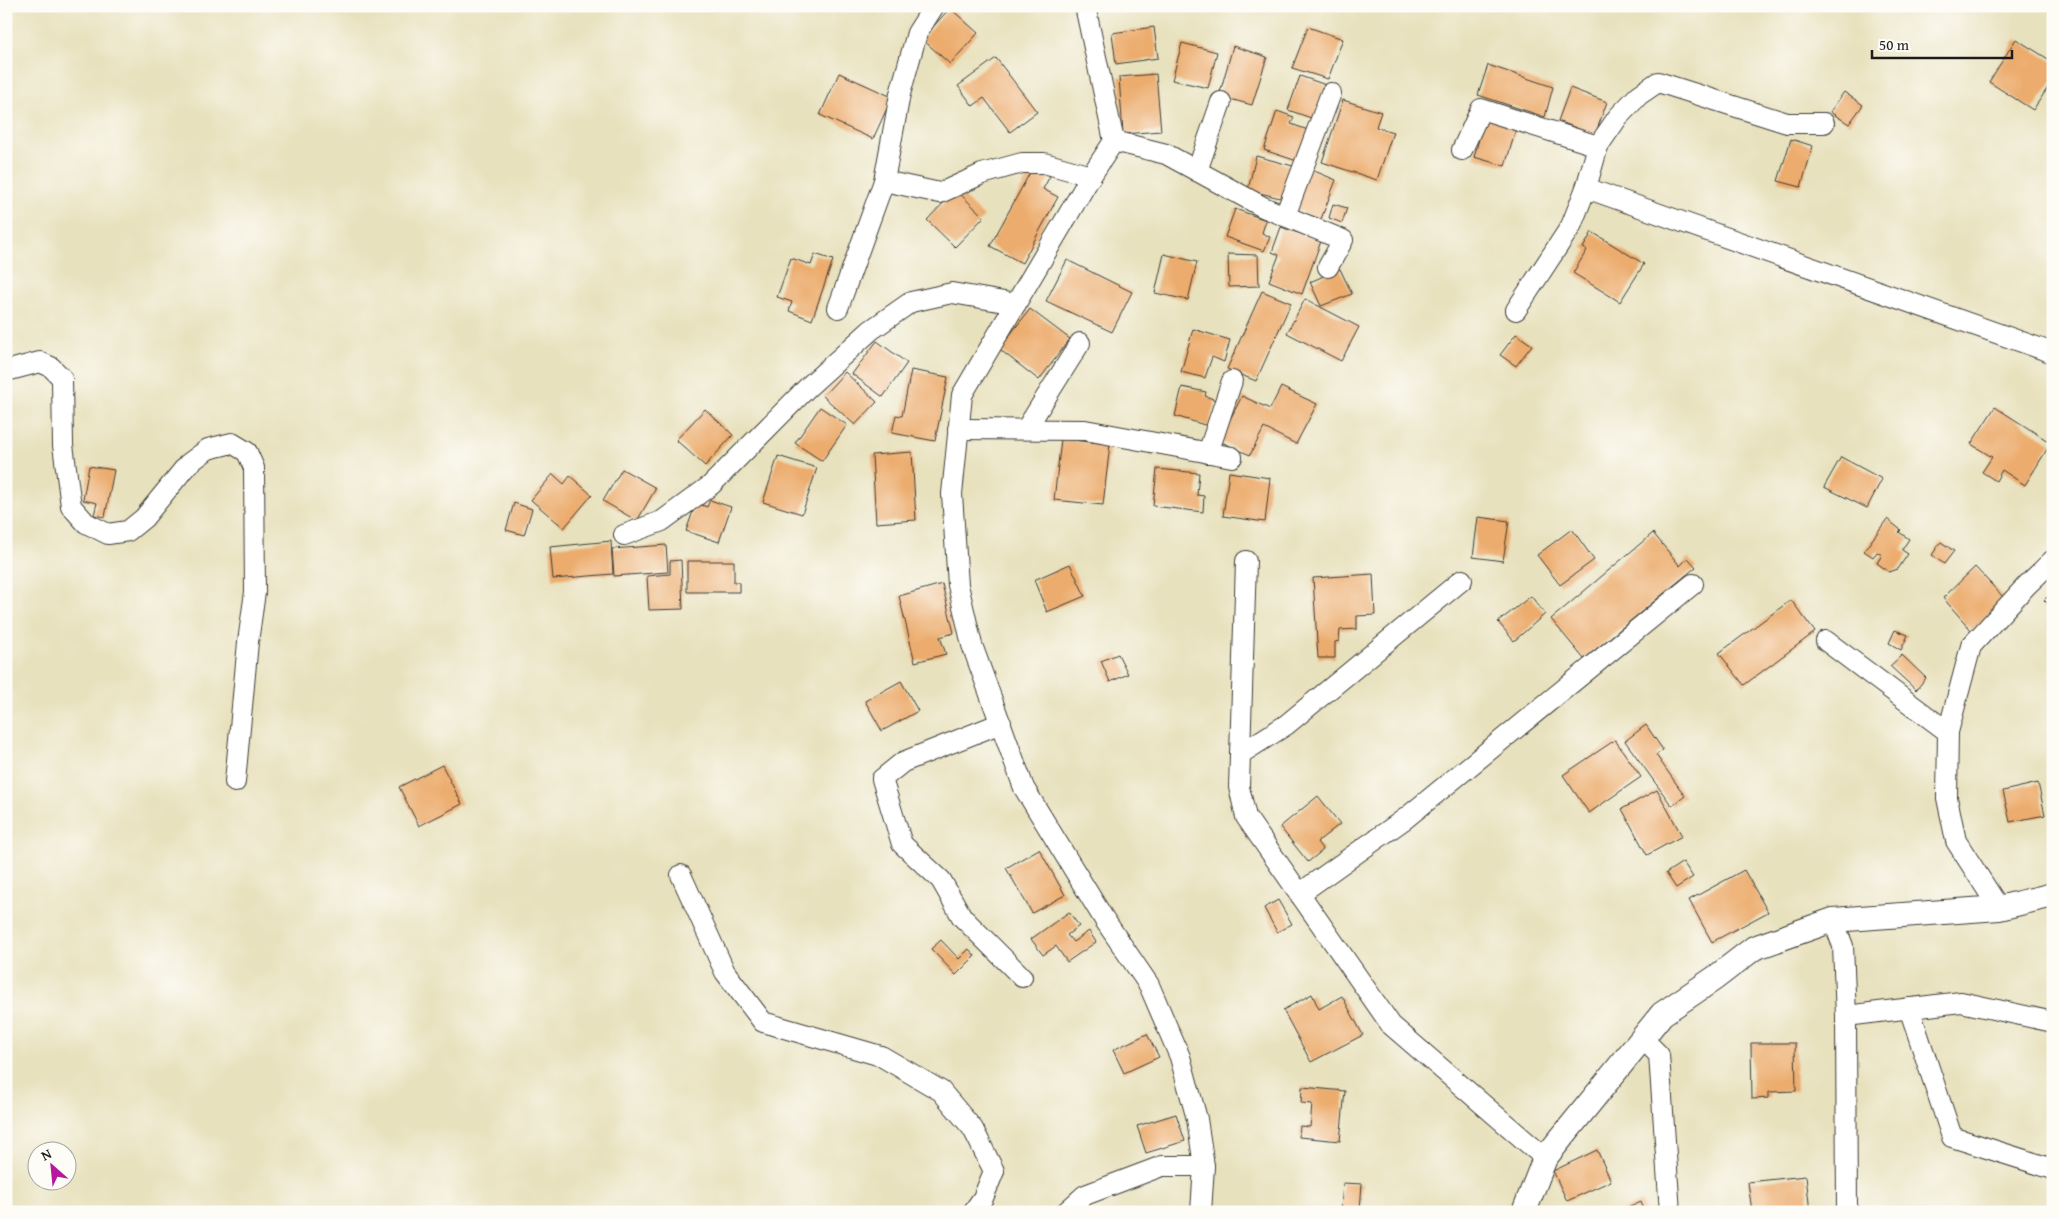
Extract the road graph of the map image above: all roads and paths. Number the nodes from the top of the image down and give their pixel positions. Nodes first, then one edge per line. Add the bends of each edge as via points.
1 (934, 6) edge
2 (1085, 6) edge
3 (1331, 93) dead end
4 (1221, 102) dead end
5 (1824, 123) dead end
6 (1114, 141) junction
7 (1598, 146) junction
8 (1462, 150) dead end
9 (1197, 171) junction
10 (1091, 176) junction
11 (884, 181) junction
12 (1586, 188) junction
13 (1285, 216) junction
14 (1328, 267) dead end
15 (1016, 304) junction
16 (838, 308) dead end
17 (1516, 310) dead end
18 (1080, 343) dead end
19 (2053, 353) edge
20 (6, 371) edge
21 (1232, 381) dead end
22 (958, 429) junction
23 (1026, 429) junction
24 (1208, 453) junction
25 (1232, 457) dead end
26 (624, 536) dead end
27 (2053, 560) edge
28 (1246, 561) dead end
29 (1462, 580) dead end
30 (1693, 584) dead end
31 (1826, 641) dead end
32 (1001, 723) junction
33 (1948, 732) junction
34 (1240, 754) junction
35 (235, 782) dead end
36 (681, 875) dead end
37 (1299, 894) junction
38 (2053, 895) edge
39 (1999, 908) junction
40 (1833, 920) junction
41 (1022, 976) dead end
42 (1909, 1008) junction
43 (1846, 1016) junction
44 (2053, 1022) edge
45 (1642, 1038) junction
46 (1545, 1158) junction
47 (1204, 1166) junction
48 (2053, 1169) edge
49 (973, 1212) edge
50 (1066, 1212) edge
51 (1201, 1212) edge
52 (1524, 1212) edge
53 (1670, 1212) edge
54 (1847, 1212) edge

1 - 11 street via 917,33 900,94
2 - 6 street
3 - 13 street
4 - 9 street
5 - 7 street via 1787,123 1658,82 1639,95 1618,117
6 - 9 street via 1166,154
6 - 10 street
7 - 8 street via 1482,109
7 - 12 street
9 - 13 street
10 - 11 street via 1044,163 1022,163 982,174 940,193
10 - 15 street
11 - 16 street
12 - 17 street via 1571,226
12 - 19 street
13 - 14 street via 1343,240
15 - 22 street via 962,395
15 - 26 street via 952,293 911,302 871,330 808,387 711,485 662,521
18 - 23 street
20 - 35 street via 40,362 62,378 63,444 71,506 86,523 108,534 128,530 144,518 188,464 208,449 232,443 247,452 254,468 255,592
21 - 24 street
22 - 23 street
22 - 32 street via 952,494 958,585 972,645
23 - 24 street via 1085,430
24 - 25 street
27 - 33 street via 1971,646
28 - 34 street
29 - 34 street via 1286,725
30 - 37 street via 1406,818
31 - 33 street
32 - 41 street via 903,762 882,778 902,844 941,880 962,917
32 - 47 street via 1024,788 1104,919 1150,985 1180,1057 1198,1119
33 - 39 street via 1947,798 1956,841
34 - 37 street via 1239,787 1246,817
36 - 49 street via 726,972 763,1022 881,1056 941,1091 973,1129 994,1171 983,1198
37 - 46 street via 1391,1025
38 - 39 street
39 - 40 street
40 - 43 street via 1843,946
40 - 45 street via 1754,948 1662,1014
42 - 43 street
42 - 44 street via 1961,1002
42 - 48 street via 1952,1137
43 - 54 street
45 - 46 street
45 - 53 street via 1659,1055
46 - 52 street
47 - 50 street via 1162,1166 1085,1195
47 - 51 street

